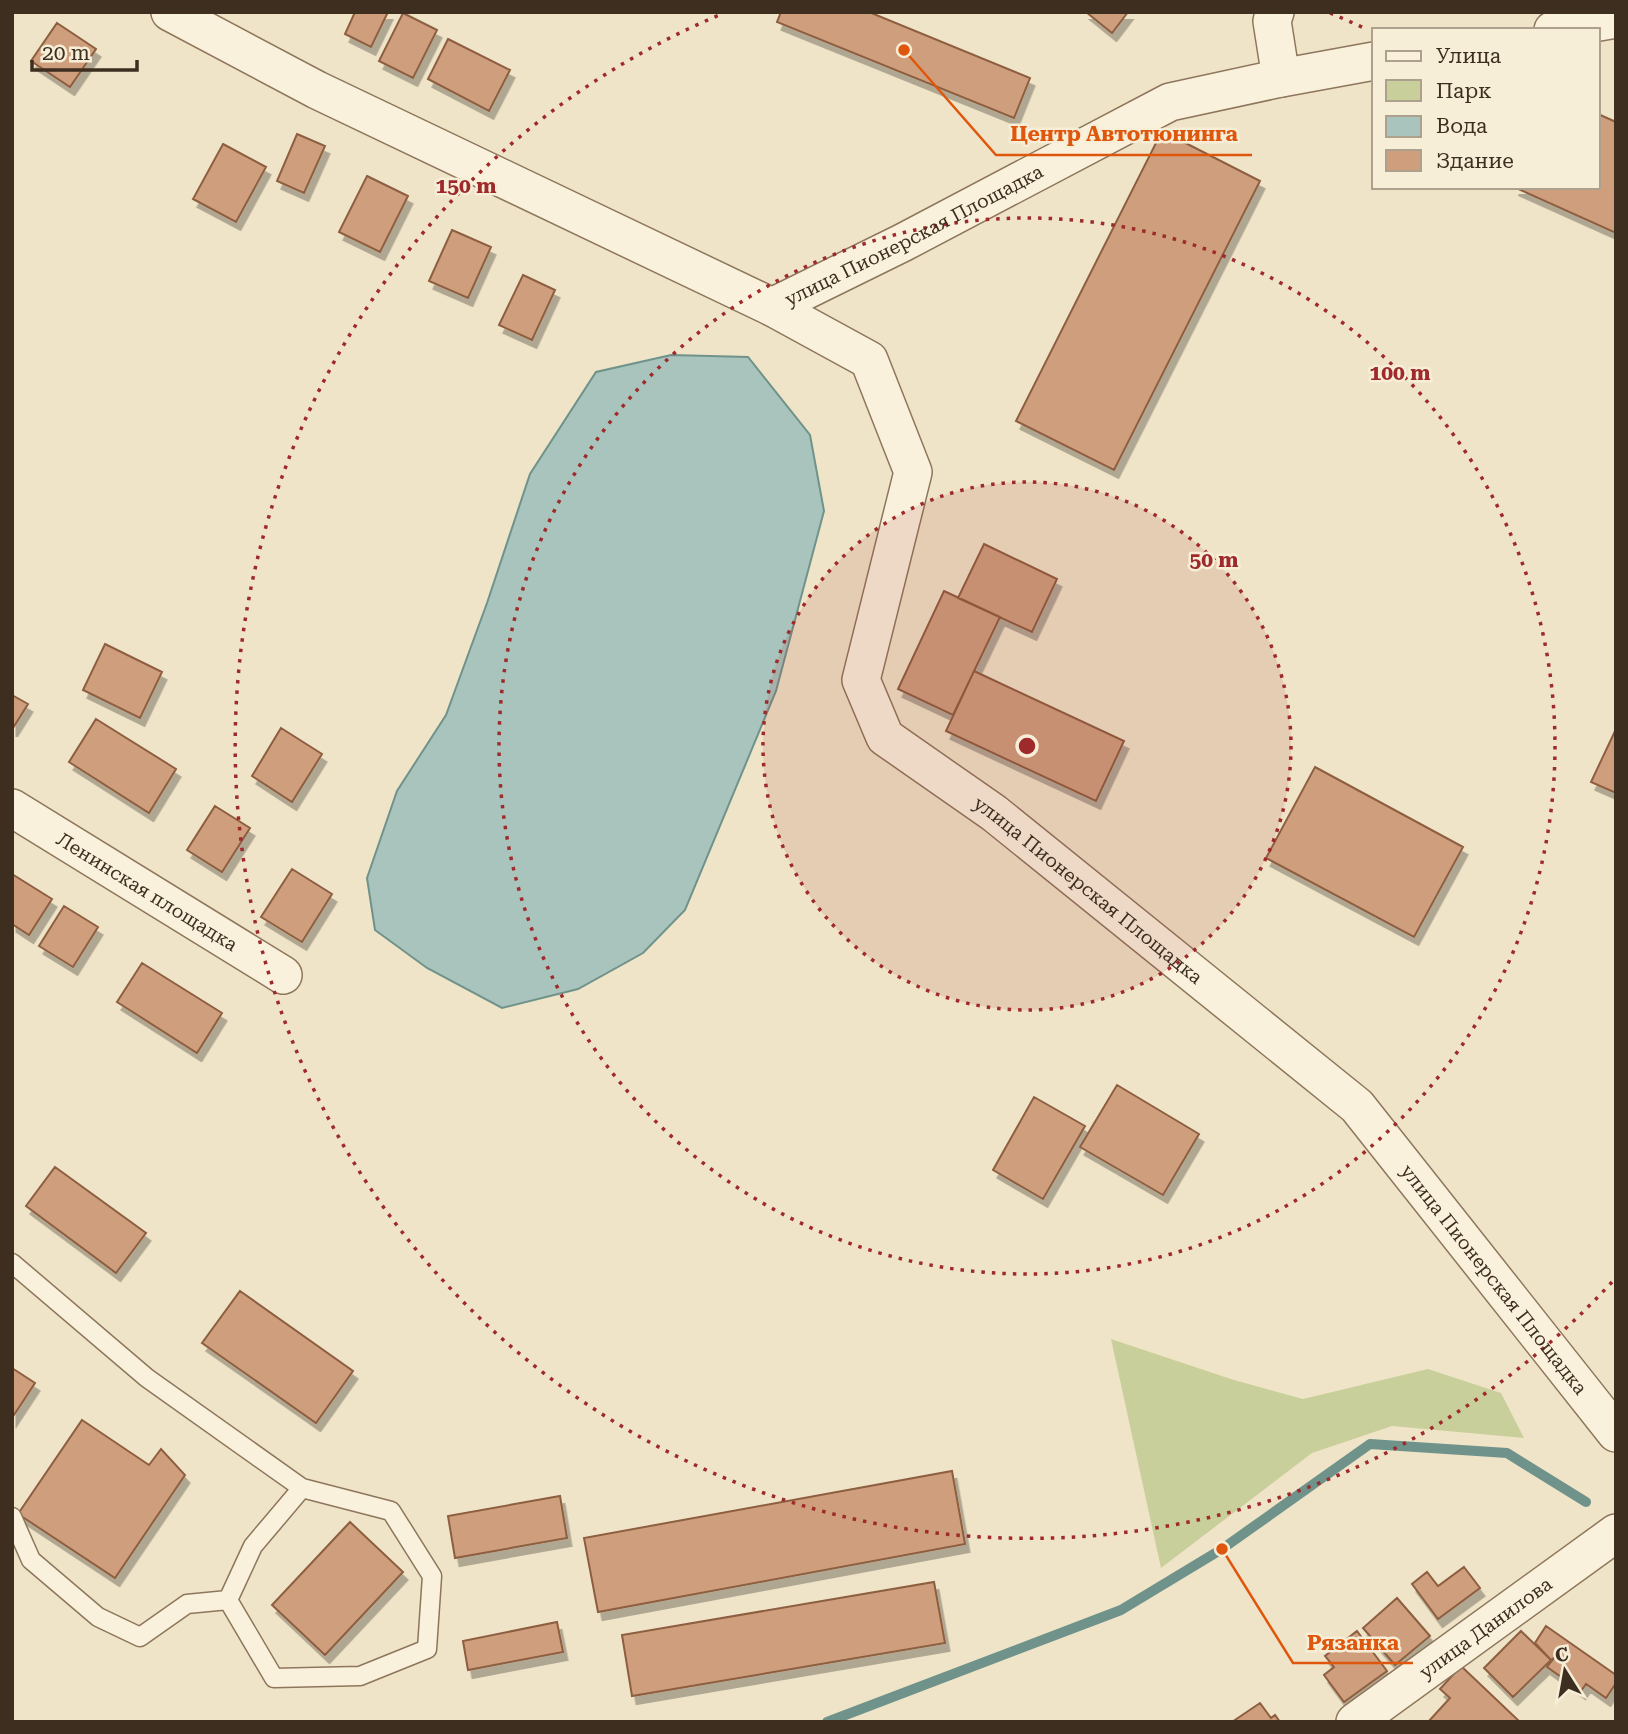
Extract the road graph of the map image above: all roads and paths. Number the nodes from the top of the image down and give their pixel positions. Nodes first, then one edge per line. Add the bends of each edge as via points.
1 (170, 12) edge
2 (1275, 12) edge
3 (1616, 19) edge
4 (1564, 28) edge
5 (1372, 61) edge
6 (1281, 78) junction
7 (772, 307) junction
8 (12, 808) edge
9 (283, 975) dead end
10 (12, 1263) edge
11 (1616, 1433) edge
12 (302, 1488) junction
13 (12, 1517) edge
14 (1616, 1533) edge
15 (228, 1600) junction
16 (1355, 1722) edge

1 - 7 street, улица Пионерская Площадка via 317,90
2 - 6 street via 1272,21
3 - 4 street
5 - 6 street, улица Пионерская Площадка
6 - 7 street, улица Пионерская Площадка via 1170,102
7 - 11 street, улица Пионерская Площадка via 869,360 913,472 861,680 885,737 994,813 1357,1106
8 - 9 street, Ленинская площадка
10 - 12 lane via 147,1378
12 - 15 lane via 253,1546
12 - 15 lane via 391,1511 432,1576 428,1649 360,1676 274,1678
13 - 15 lane via 31,1560 98,1617 140,1637 187,1604
14 - 16 street, улица Данилова

